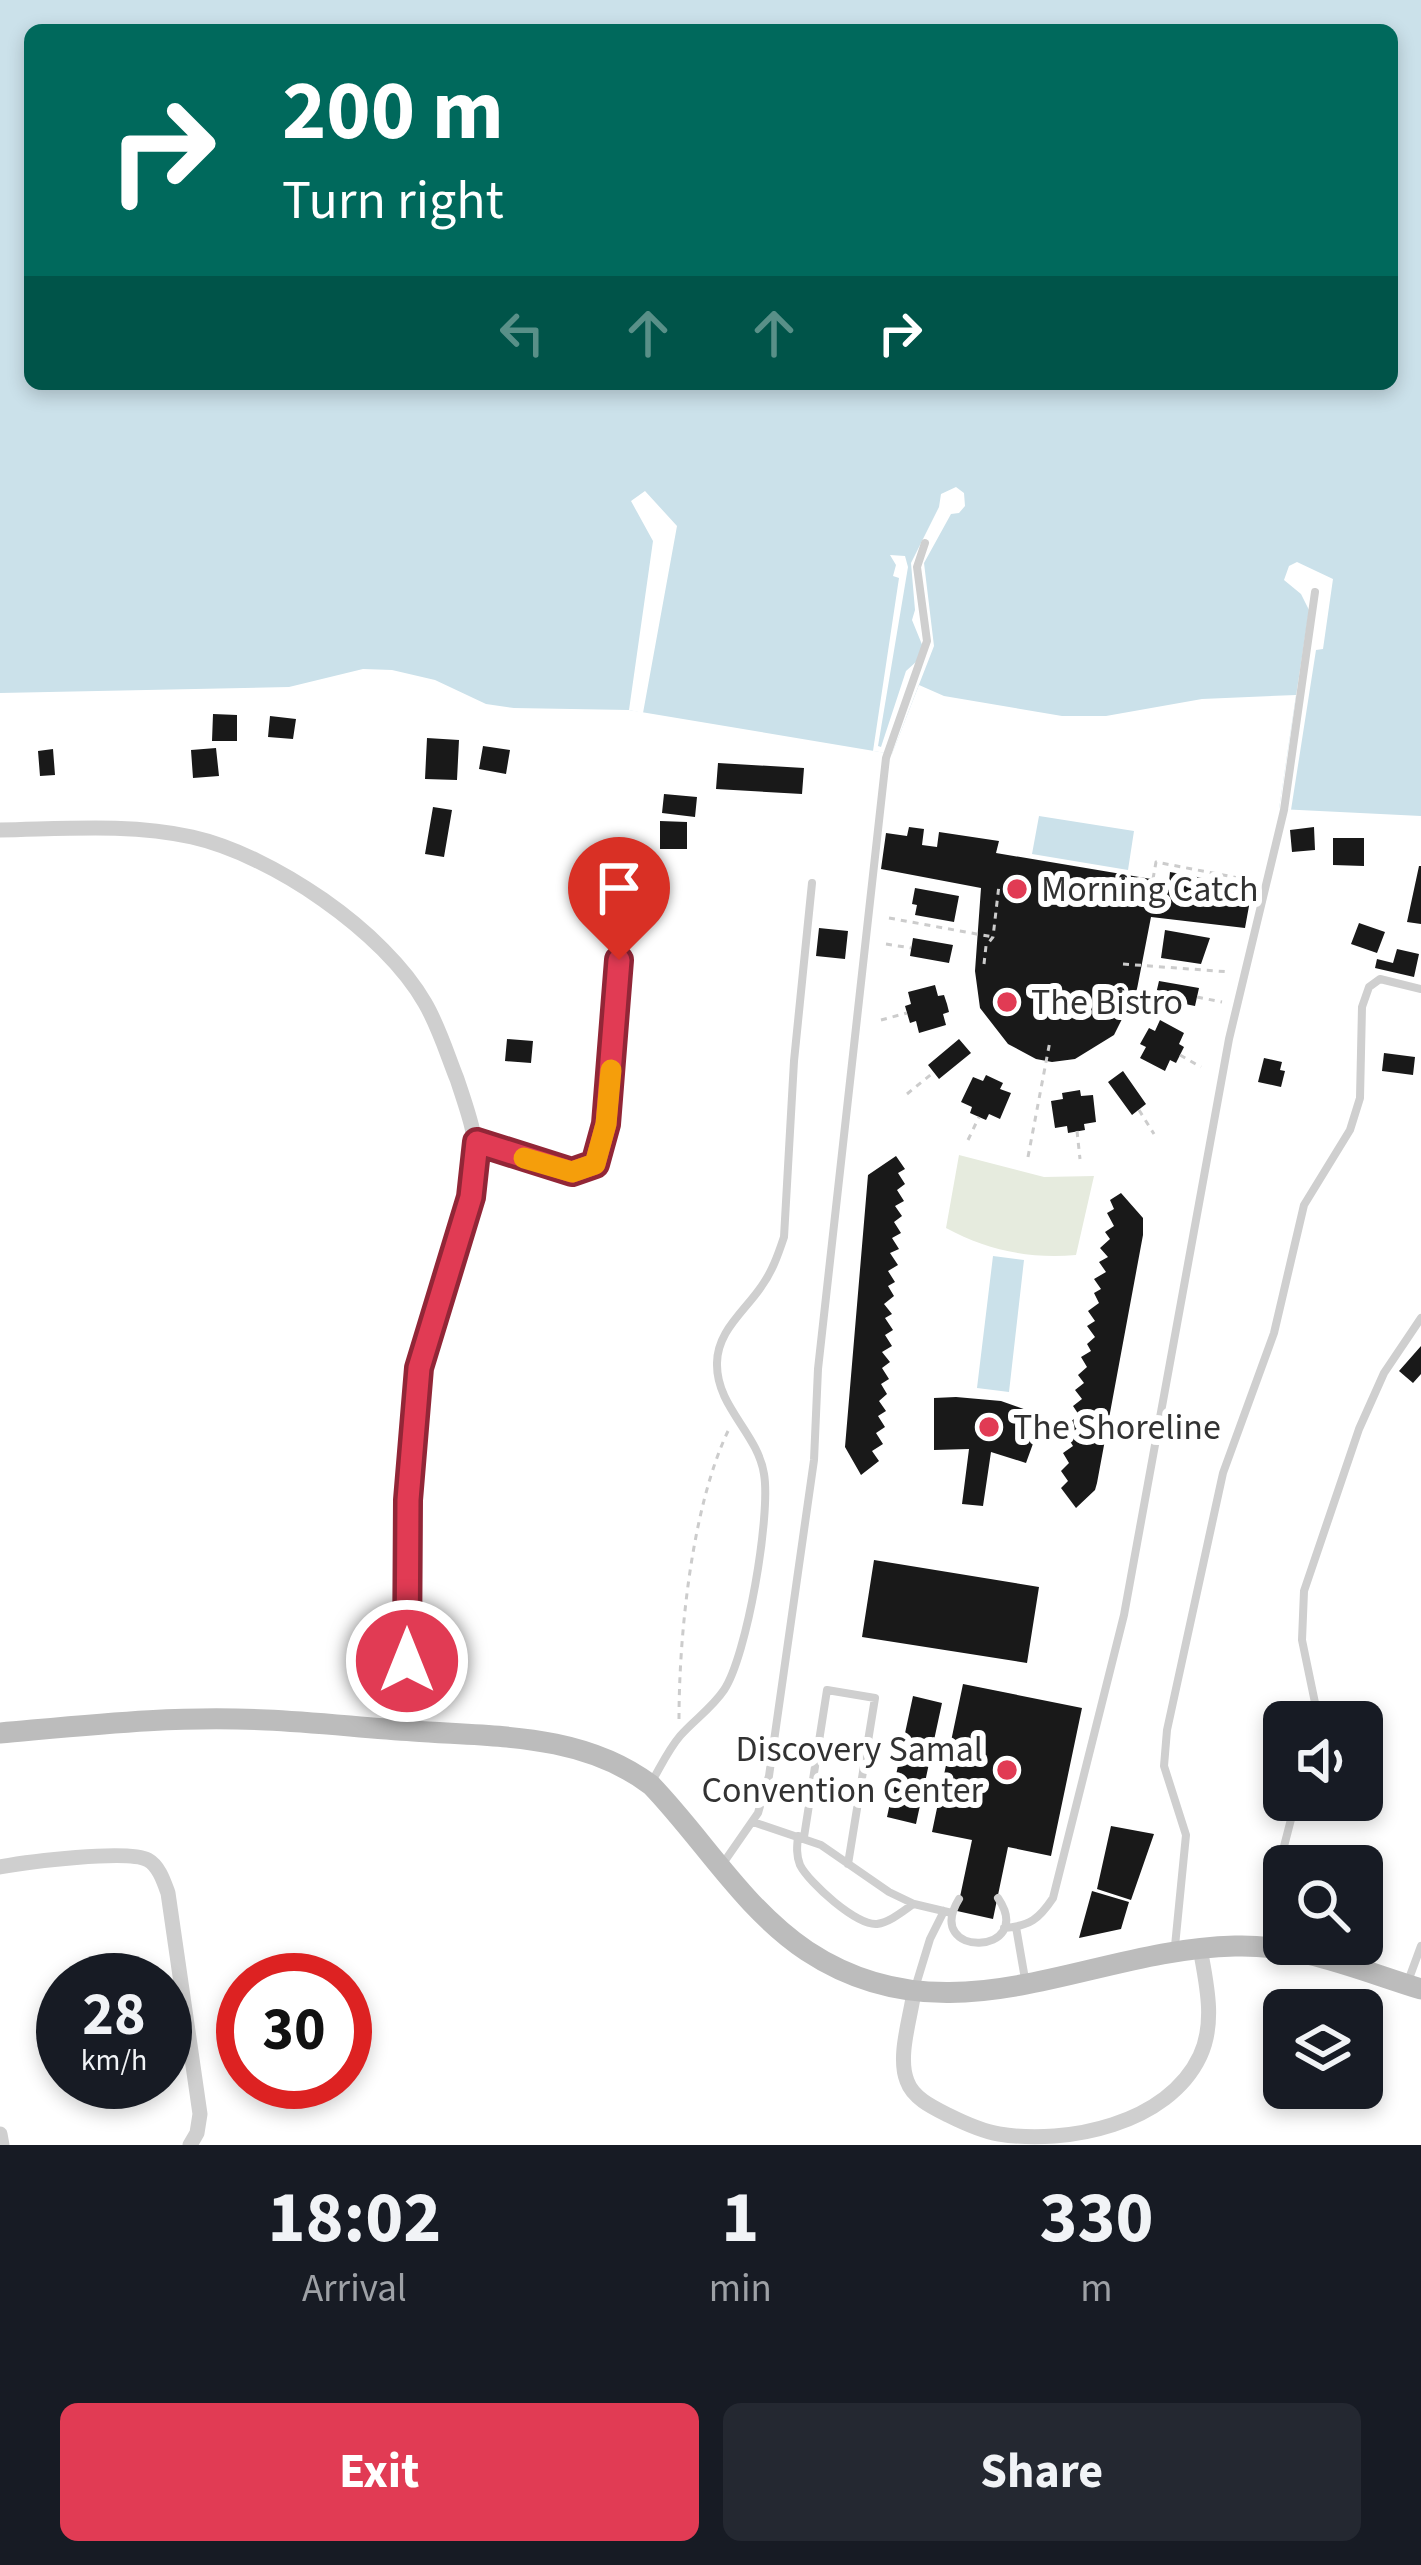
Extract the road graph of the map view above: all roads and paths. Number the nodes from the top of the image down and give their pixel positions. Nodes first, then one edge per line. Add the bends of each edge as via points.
1 (926, 543) dead end
2 (1315, 592) dead end
3 (0, 830) edge
4 (1153, 879) dead end
5 (812, 883) dead end
6 (1266, 884) junction
7 (999, 885) dead end
8 (889, 918) dead end
9 (620, 930) dead end
10 (993, 937) junction
11 (886, 944) dead end
12 (911, 948) dead end
13 (984, 964) dead end
14 (1123, 964) dead end
15 (1230, 971) dead end
16 (1421, 989) edge
17 (1197, 997) dead end
18 (1222, 1002) dead end
19 (907, 1013) dead end
20 (881, 1020) dead end
21 (1050, 1041) dead end
22 (1180, 1055) dead end
23 (1202, 1067) dead end
24 (934, 1072) dead end
25 (907, 1094) dead end
26 (1139, 1110) dead end
27 (979, 1117) dead end
28 (1077, 1131) dead end
29 (1154, 1134) dead end
30 (968, 1140) dead end
31 (477, 1142) junction
32 (1028, 1156) dead end
33 (1080, 1159) dead end
34 (1421, 1318) edge
35 (735, 1416) junction
36 (1314, 1701) edge
37 (409, 1731) junction
38 (0, 1733) edge
39 (680, 1737) junction
40 (650, 1785) junction
41 (811, 1793) junction
42 (858, 1801) junction
43 (752, 1822) junction
44 (801, 1837) junction
45 (848, 1864) junction
46 (721, 1865) junction
47 (0, 1867) edge
48 (998, 1898) dead end
49 (959, 1899) dead end
50 (914, 1904) junction
51 (948, 1912) junction
52 (1016, 1927) junction
53 (1004, 1928) junction
54 (1421, 1946) edge
55 (1263, 1947) edge
56 (1200, 1948) junction
57 (1175, 1950) junction
58 (1366, 1965) edge
59 (1026, 1986) junction
60 (1414, 1987) edge
61 (914, 1990) junction
62 (0, 2134) edge
63 (1066, 2140) edge
64 (1043, 2141) edge
65 (2, 2145) edge
66 (190, 2145) edge

1 - 43 lane via 917,567 927,641 886,758 814,1460 769,1776
2 - 6 lane
3 - 31 street via 176,835 281,872 407,977 444,1046
4 - 6 path via 1156,862
5 - 35 lane via 784,1237 761,1288 721,1340 716,1367
6 - 52 lane via 1217,1100 1124,1615 1053,1898 1040,1917
7 - 10 path
8 - 10 path
9 - 31 lane via 606,1124 595,1164 572,1172
10 - 13 path
11 - 12 path
14 - 15 path
16 - 57 lane via 1380,979 1369,987 1360,1098 1304,1205 1274,1333 1222,1473 1164,1766 1186,1835
17 - 18 path
19 - 20 path
21 - 32 path
22 - 23 path
24 - 25 path
26 - 29 path
27 - 30 path
28 - 33 path
31 - 37 street via 471,1197 419,1368 408,1500
34 - 36 lane via 1359,1429 1304,1591 1302,1640
35 - 39 path via 700,1522 684,1627
35 - 39 lane via 764,1475 747,1619 726,1688
37 - 38 main road via 193,1719
37 - 40 main road via 590,1751
39 - 40 lane
40 - 46 main road
41 - 42 lane
41 - 42 lane via 826,1690 875,1698
41 - 44 lane
42 - 45 lane
43 - 44 lane
43 - 46 lane
44 - 45 lane
44 - 50 lane via 796,1849 811,1881 861,1922 883,1923
45 - 50 lane
46 - 61 main road via 813,1955
47 - 66 street via 125,1855 159,1872 200,2114
48 - 53 lane
49 - 51 lane
50 - 51 lane
51 - 53 lane via 957,1933 974,1944
51 - 61 lane
52 - 53 lane
52 - 59 lane
54 - 60 lane
55 - 56 main road
56 - 57 main road
56 - 63 street via 1209,2018 1192,2069 1144,2111
57 - 59 main road
58 - 60 main road
59 - 61 main road
61 - 64 street via 904,2063 910,2088 969,2125
62 - 65 street
63 - 64 street

